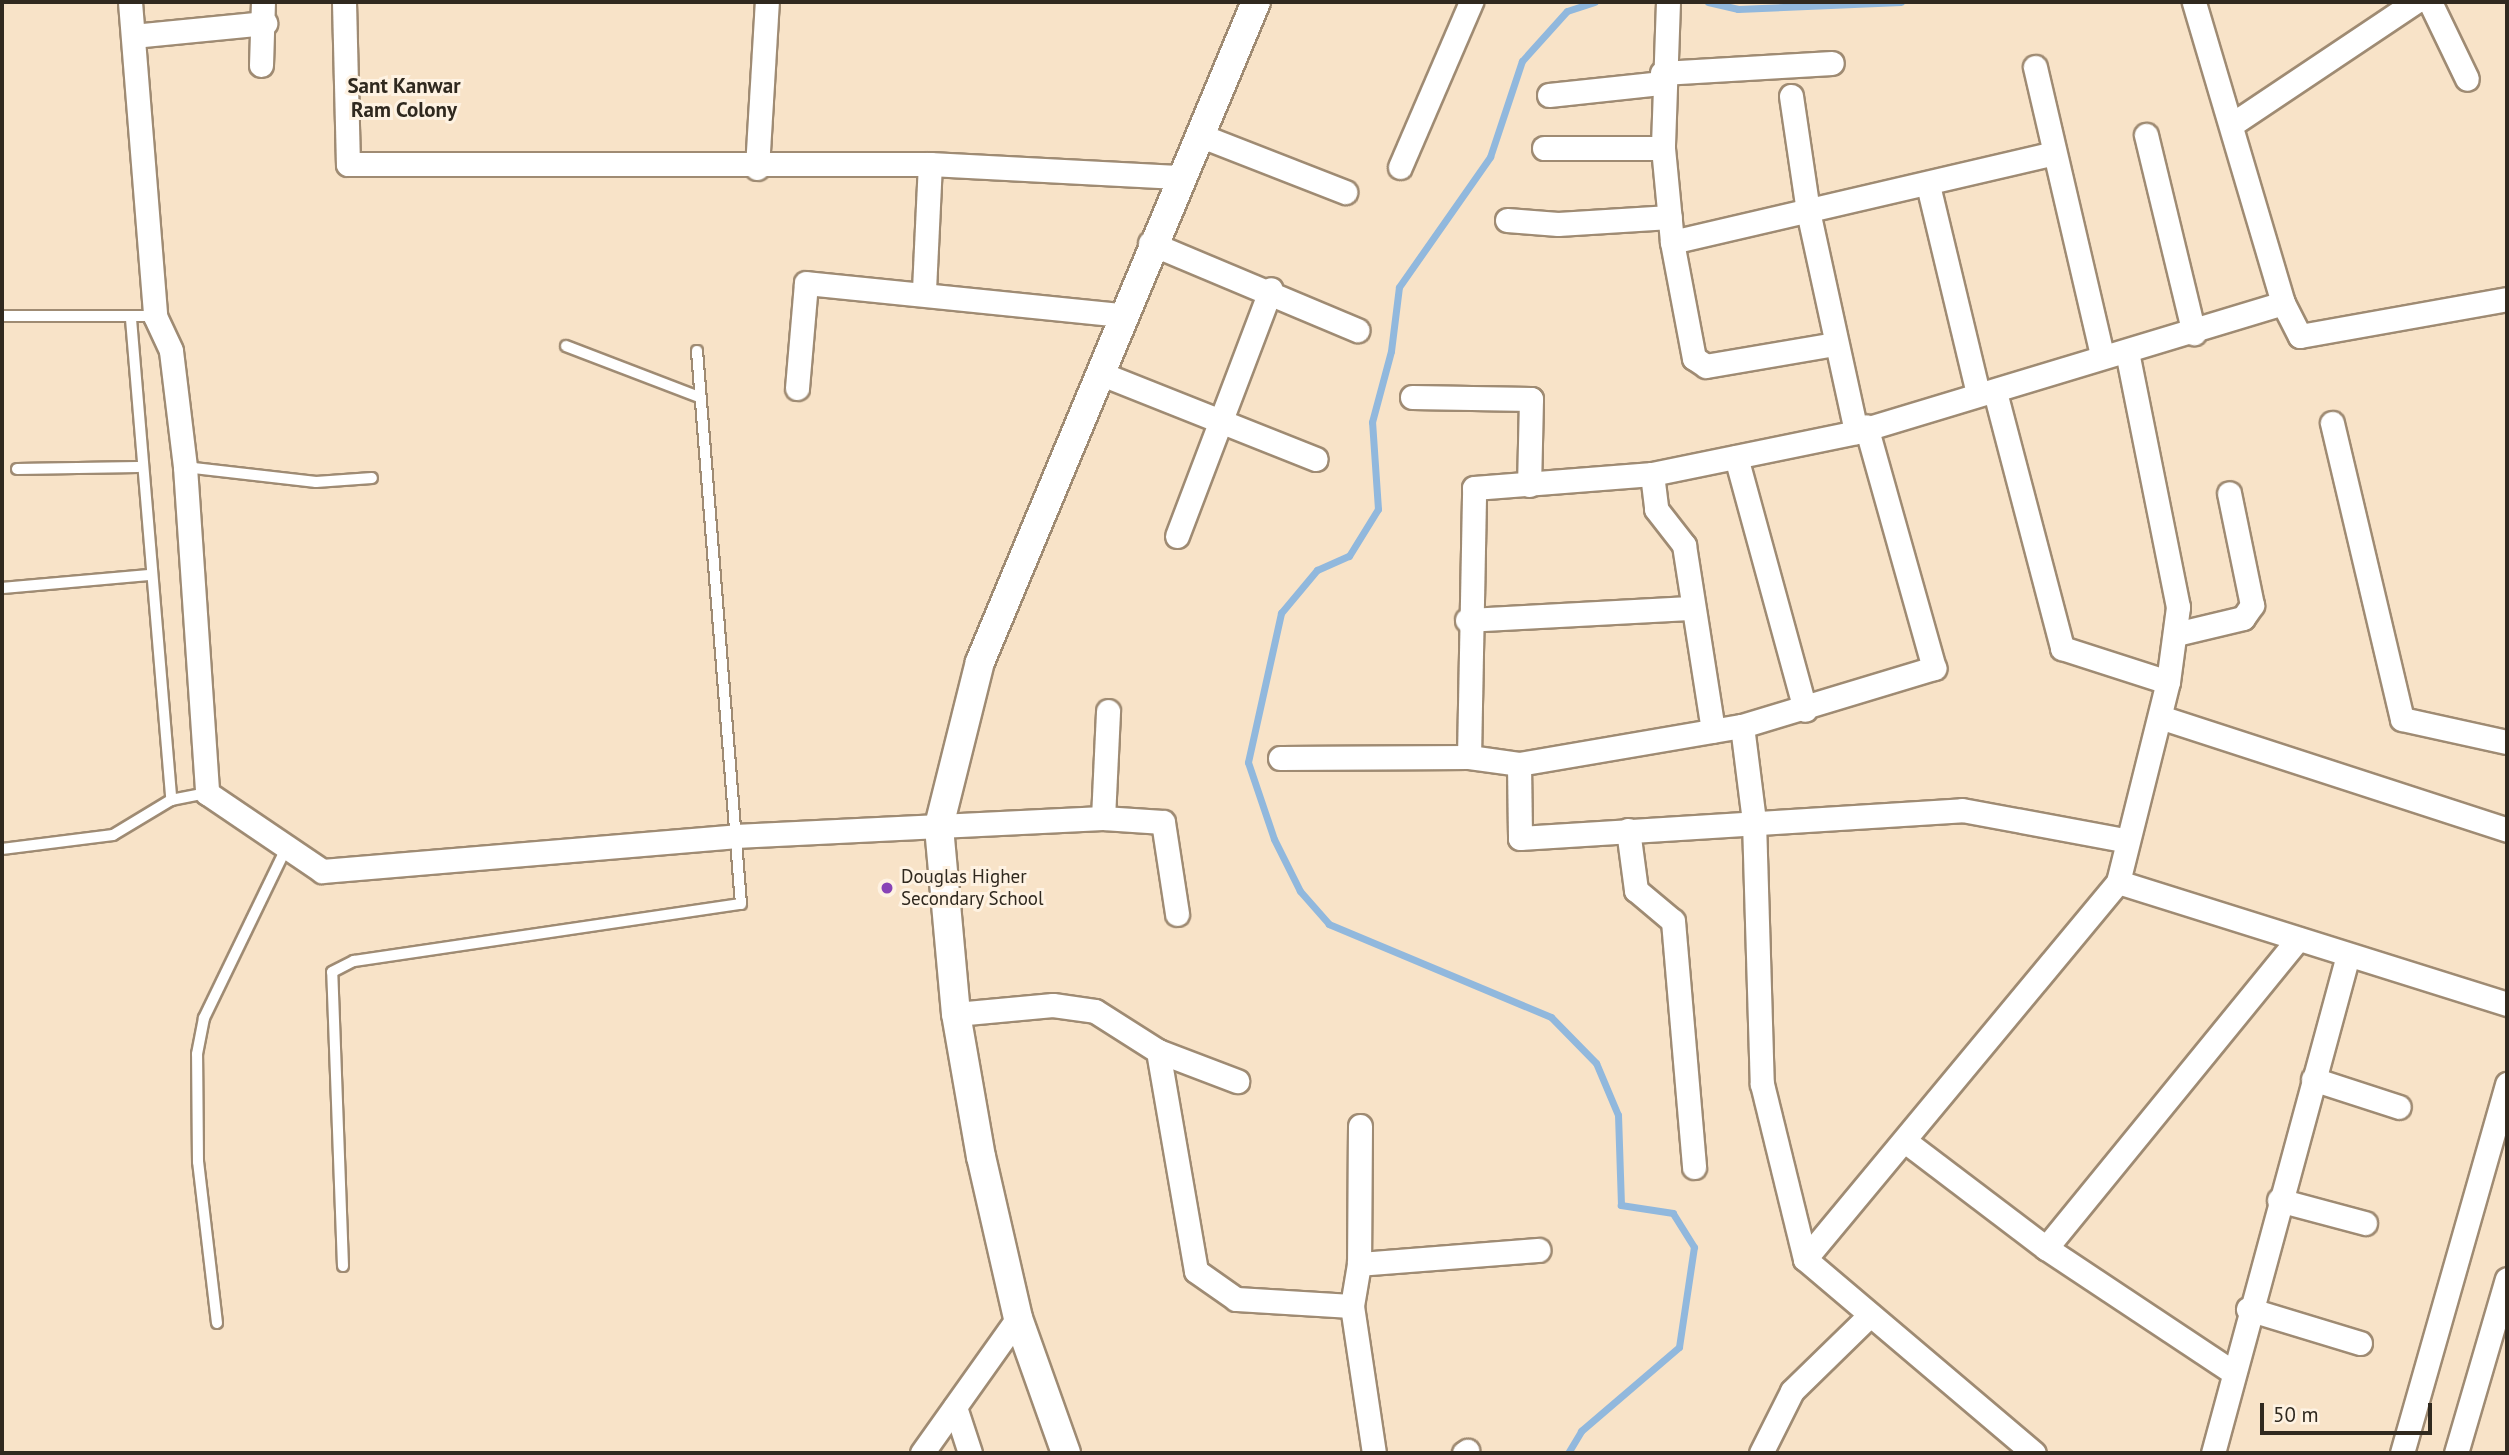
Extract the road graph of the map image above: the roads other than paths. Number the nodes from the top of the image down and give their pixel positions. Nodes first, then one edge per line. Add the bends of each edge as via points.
1 (130, 2) edge
2 (344, 2) edge
3 (767, 2) edge
4 (1256, 2) edge
5 (1471, 2) edge
6 (1668, 2) edge
7 (2194, 2) edge
8 (2415, 2) edge
9 (2430, 2) edge
10 (264, 12) edge
11 (133, 36) junction
12 (1832, 63) dead end
13 (261, 65) dead end
14 (2035, 67) dead end
15 (1662, 78) junction
16 (2467, 79) dead end
17 (1549, 94) dead end
18 (1791, 96) dead end
19 (2234, 123) junction
20 (1199, 135) junction
21 (2146, 135) dead end
22 (1544, 148) dead end
23 (1663, 148) junction
24 (2051, 154) junction
25 (930, 164) junction
26 (1400, 167) dead end
27 (757, 168) junction
28 (1178, 177) junction
29 (1928, 185) junction
30 (1345, 192) dead end
31 (1808, 211) junction
32 (1670, 217) junction
33 (1507, 220) dead end
34 (1672, 242) junction
35 (1150, 243) junction
36 (1271, 289) junction
37 (924, 290) junction
38 (2507, 299) edge
39 (2283, 303) junction
40 (1120, 315) junction
41 (2, 316) edge
42 (155, 316) junction
43 (131, 319) junction
44 (1357, 330) dead end
45 (2194, 333) junction
46 (1835, 344) junction
47 (566, 346) dead end
48 (697, 351) dead end
49 (2127, 352) junction
50 (2102, 356) junction
51 (1102, 374) junction
52 (797, 388) dead end
53 (1986, 393) junction
54 (699, 397) junction
55 (1412, 397) dead end
56 (2332, 423) dead end
57 (1222, 424) junction
58 (1861, 429) junction
59 (1736, 457) junction
60 (1317, 459) dead end
61 (138, 467) junction
62 (185, 467) junction
63 (17, 469) dead end
64 (1652, 474) junction
65 (372, 478) dead end
66 (1530, 485) junction
67 (2229, 493) dead end
68 (1177, 536) dead end
69 (149, 575) junction
70 (2, 588) edge
71 (1692, 608) junction
72 (1467, 620) junction
73 (2176, 634) junction
74 (2168, 682) junction
75 (1805, 710) junction
76 (1108, 711) dead end
77 (2160, 717) junction
78 (1742, 726) junction
79 (1713, 731) junction
80 (2507, 741) edge
81 (1469, 757) junction
82 (1280, 758) dead end
83 (1519, 764) junction
84 (207, 793) junction
85 (171, 800) junction
86 (1102, 818) junction
87 (1754, 821) junction
88 (939, 826) junction
89 (1628, 830) junction
90 (2507, 830) edge
91 (735, 836) junction
92 (2124, 840) junction
93 (286, 848) junction
94 (2, 849) edge
95 (2118, 882) junction
96 (1177, 914) dead end
97 (2298, 939) junction
98 (2347, 955) junction
99 (2507, 1004) edge
100 (956, 1014) junction
101 (1158, 1051) junction
102 (2313, 1079) junction
103 (1237, 1081) dead end
104 (2507, 1084) edge
105 (2399, 1107) dead end
106 (1360, 1126) dead end
107 (1905, 1141) junction
108 (1693, 1167) dead end
109 (2279, 1199) junction
110 (2365, 1223) dead end
111 (2046, 1248) junction
112 (1538, 1250) dead end
113 (1805, 1259) junction
114 (1359, 1264) junction
115 (343, 1266) dead end
116 (2507, 1279) edge
117 (1352, 1306) junction
118 (2248, 1309) junction
119 (1870, 1315) junction
120 (1018, 1318) junction
121 (217, 1323) dead end
122 (2360, 1343) dead end
123 (2231, 1371) junction
124 (956, 1406) junction
125 (922, 1453) edge
126 (971, 1453) edge
127 (1066, 1453) edge
128 (1374, 1453) edge
129 (1761, 1453) edge
130 (2035, 1453) edge
131 (2213, 1453) edge
132 (2402, 1453) edge
133 (2456, 1453) edge

1 - 11 street
2 - 27 street via 348,164
3 - 27 street
4 - 20 street
5 - 26 street
6 - 15 street
7 - 19 street
8 - 19 street
9 - 16 street
10 - 11 street
10 - 13 street
11 - 42 street
12 - 15 street
14 - 24 street
15 - 17 street
15 - 23 street
18 - 31 street
19 - 39 street
20 - 28 street
20 - 30 street
21 - 45 street
22 - 23 street
23 - 32 street
24 - 29 street
24 - 50 street
25 - 27 street
25 - 28 street
25 - 37 street
28 - 35 street
29 - 31 street
29 - 53 street
31 - 34 street
31 - 46 street
32 - 33 street via 1558,224
32 - 34 street
34 - 46 street via 1694,358 1706,366
35 - 36 street
35 - 40 street
36 - 44 street
36 - 57 street
37 - 40 street
37 - 52 street via 806,283
38 - 39 street via 2300,336
39 - 45 street
40 - 51 street
41 - 43 lane
42 - 43 lane
42 - 62 street via 171,351
43 - 61 lane
45 - 49 street
46 - 58 street
47 - 54 lane
48 - 54 lane
49 - 50 street
49 - 73 street via 2178,607
50 - 53 street
51 - 57 street
51 - 88 street via 979,662
53 - 58 street
53 - 74 street via 2062,648
54 - 91 lane
55 - 66 street via 1531,399
56 - 80 street via 2402,719
57 - 60 street
57 - 68 street
58 - 59 street
58 - 75 street via 1934,668
59 - 64 street
59 - 75 street
61 - 63 lane
61 - 69 lane
62 - 65 lane via 316,482
62 - 84 street
64 - 66 street
64 - 71 street via 1657,509 1684,545
66 - 72 street via 1474,488
67 - 73 street via 2252,605 2243,618
69 - 70 lane
69 - 85 lane
71 - 72 street
71 - 79 street
72 - 81 street
73 - 74 street
74 - 77 street
75 - 78 street
76 - 86 street
77 - 90 street
77 - 92 street
78 - 79 street
78 - 87 street
79 - 83 street
81 - 82 street
81 - 83 street
83 - 89 street via 1520,838
84 - 85 lane
84 - 93 street
85 - 94 lane via 113,835
86 - 88 street
86 - 96 street via 1163,822
87 - 89 street
87 - 92 street via 1962,810
87 - 113 street via 1762,1084
88 - 91 street
88 - 100 street
89 - 108 street via 1636,890 1673,921
91 - 93 street via 322,871
91 - 115 lane via 741,904 354,961 332,972
92 - 95 street
93 - 121 lane via 204,1018 197,1054 198,1162
95 - 97 street
95 - 107 street
97 - 98 street
97 - 111 street
98 - 99 street
98 - 102 street
100 - 101 street via 1053,1004 1095,1011
100 - 120 street
101 - 103 street
101 - 117 street via 1196,1271 1236,1299
102 - 105 street
102 - 109 street
104 - 132 street
106 - 114 street
107 - 111 street
107 - 113 street
109 - 110 street
109 - 118 street
111 - 123 street
112 - 114 street
113 - 119 street
114 - 117 street
116 - 133 street
117 - 128 street
118 - 122 street
118 - 123 street
119 - 129 street via 1792,1391
119 - 130 street
120 - 124 street
120 - 127 street
123 - 131 street
124 - 125 street
124 - 126 street

